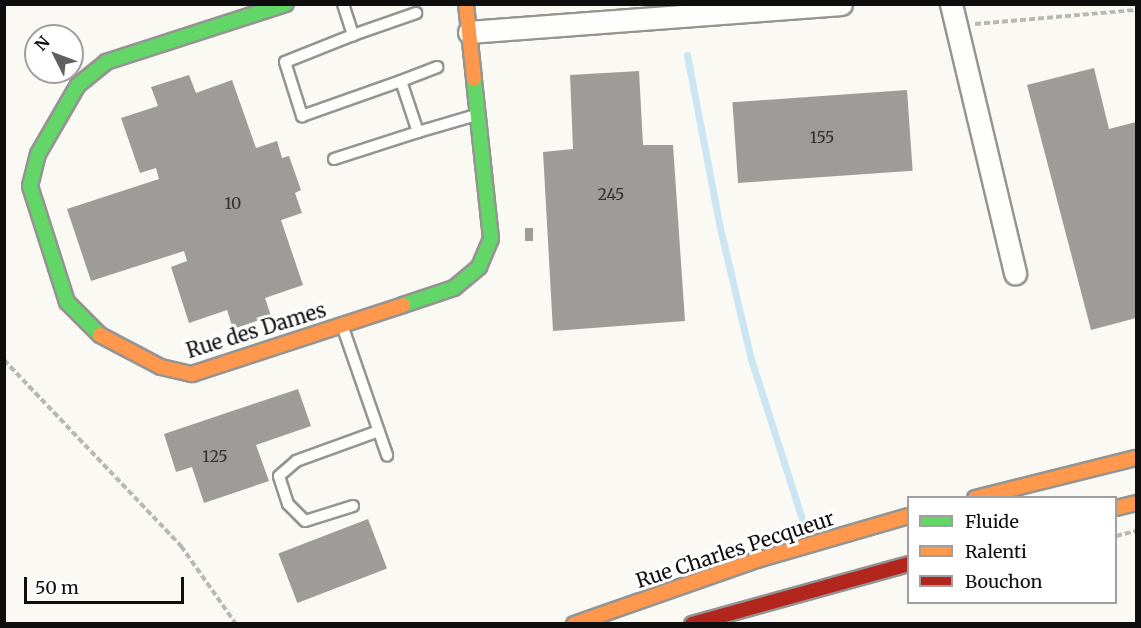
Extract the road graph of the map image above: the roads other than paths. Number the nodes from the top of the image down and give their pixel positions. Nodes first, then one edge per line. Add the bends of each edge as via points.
1 (286, 4) edge
2 (343, 4) edge
3 (466, 4) edge
4 (841, 4) edge
5 (951, 4) edge
6 (416, 13) dead end
7 (469, 32) junction
8 (353, 35) junction
9 (437, 67) dead end
10 (401, 81) junction
11 (478, 115) junction
12 (418, 132) junction
13 (334, 159) dead end
14 (1015, 273) dead end
15 (342, 325) junction
16 (379, 431) junction
17 (387, 455) dead end
18 (1137, 458) edge
19 (983, 496) edge
20 (1137, 503) edge
21 (353, 506) dead end
22 (1117, 508) edge
23 (907, 517) edge
24 (907, 565) edge
25 (574, 624) edge
26 (692, 624) edge

1 - 15 street, Rue des Dames via 106,62 78,85 38,154 30,186 67,302 93,331 161,367 192,374
2 - 8 lane
3 - 7 street, Rue des Dames
4 - 7 street
5 - 14 street
6 - 8 lane
7 - 11 street, Rue des Dames
8 - 10 lane via 285,62 302,116
9 - 10 lane
10 - 12 lane
11 - 12 lane
11 - 15 street, Rue des Dames via 491,239 479,267 454,288
12 - 13 lane
15 - 16 lane
16 - 17 lane
16 - 21 lane via 296,460 279,476 288,504 306,521
18 - 19 street
20 - 22 street
23 - 25 street, Rue Charles Pecqueur via 757,560
24 - 26 street

